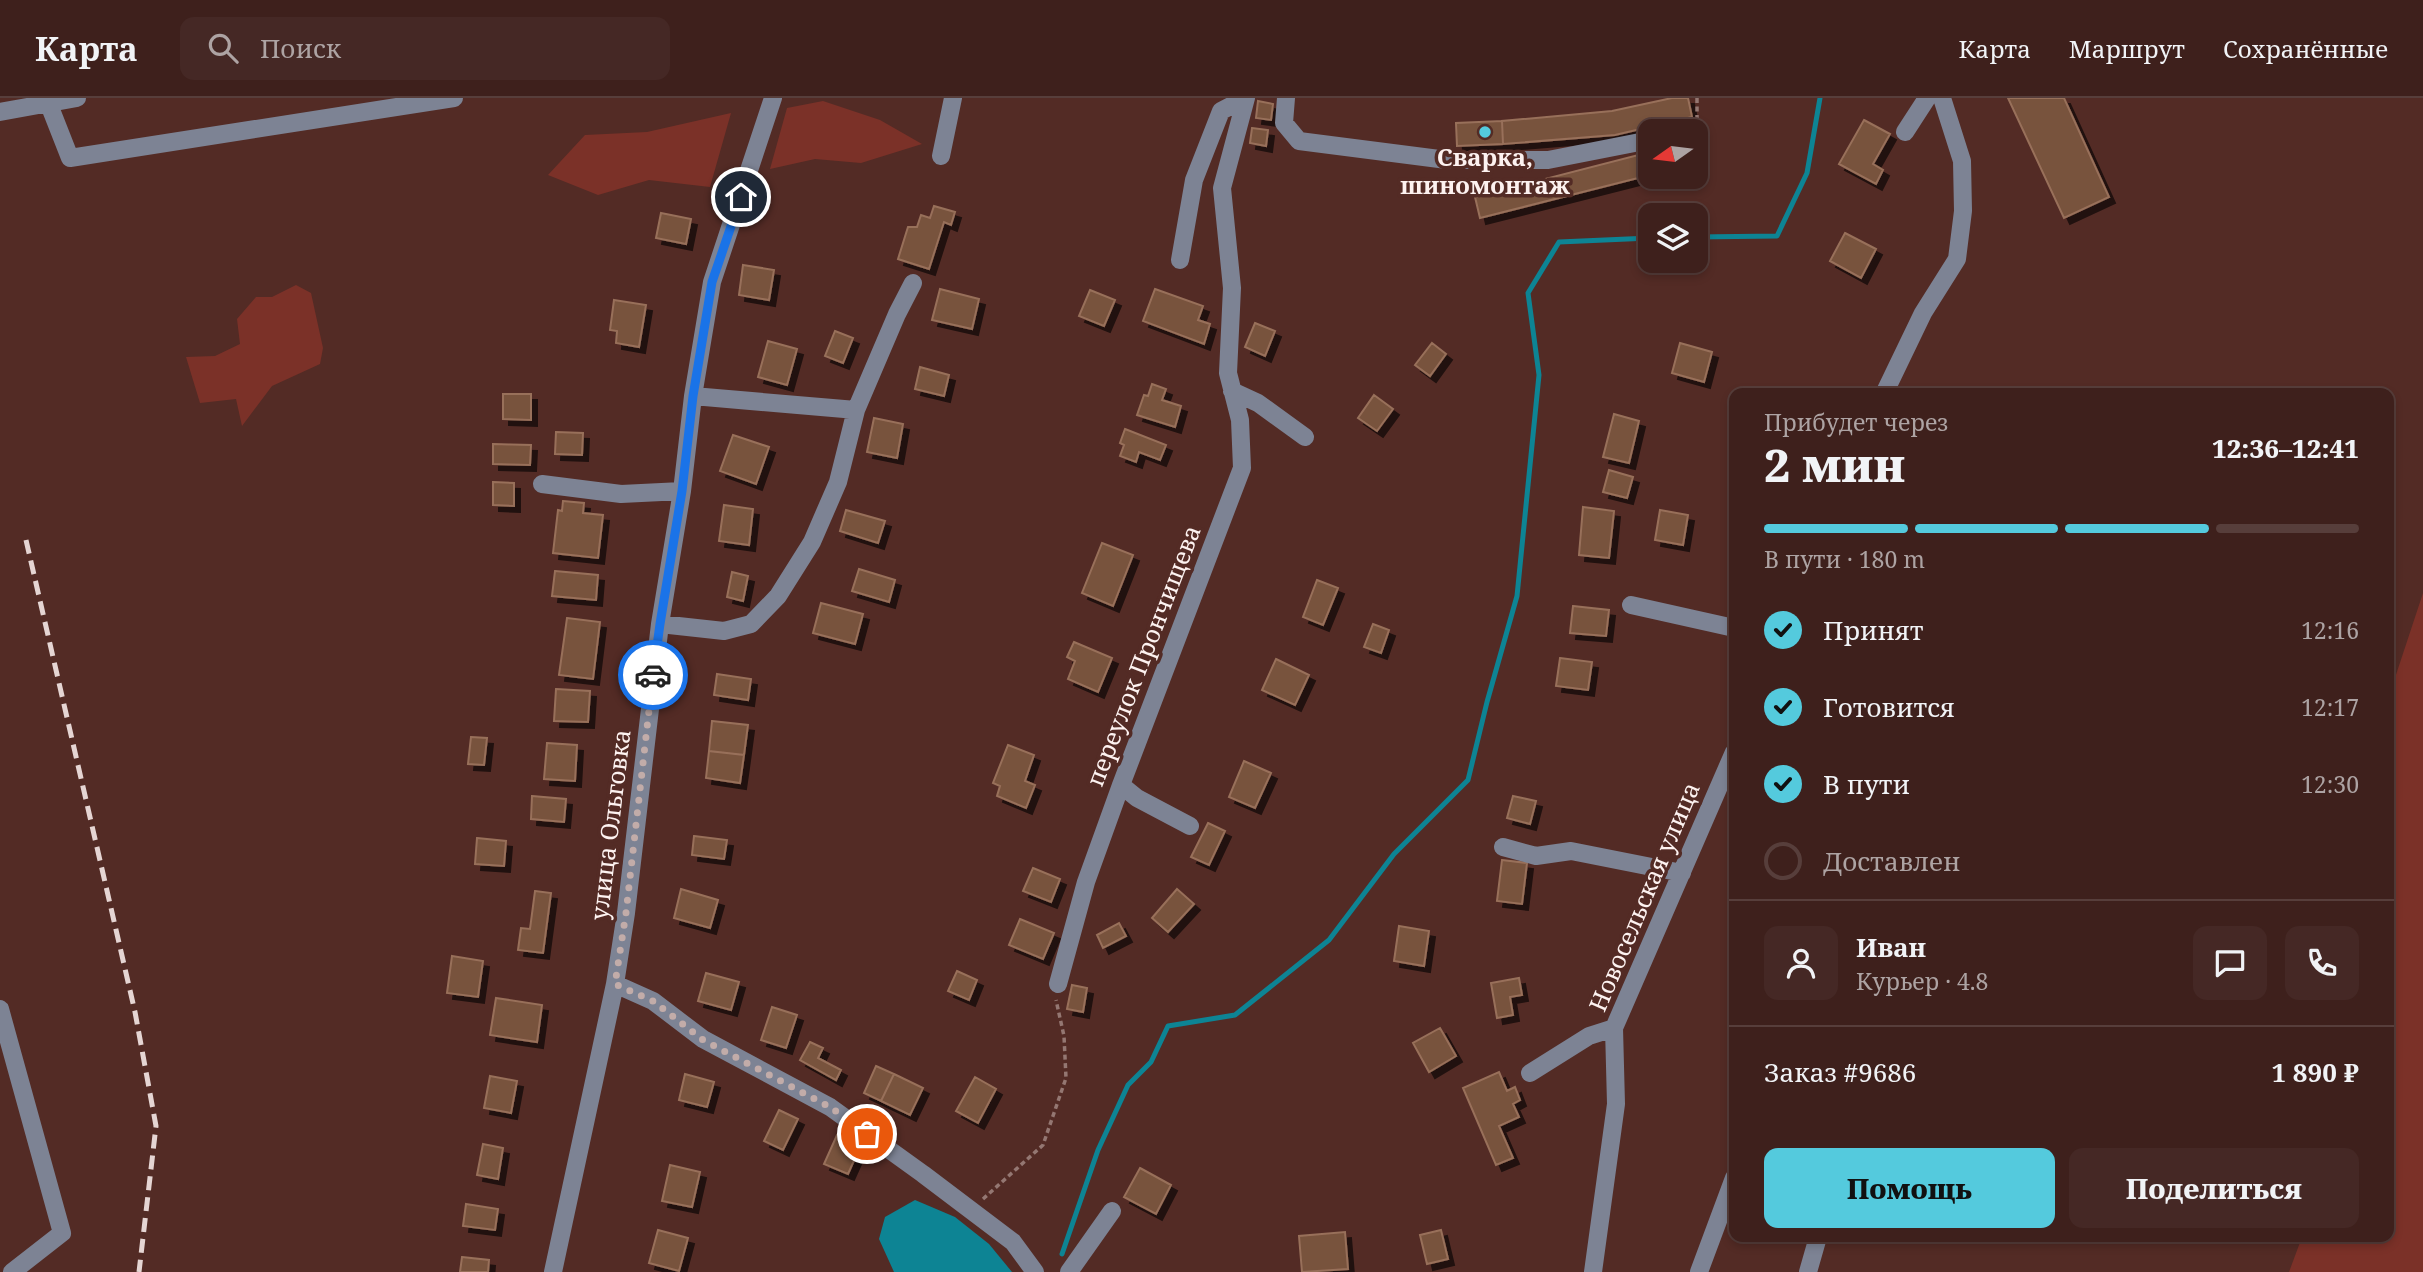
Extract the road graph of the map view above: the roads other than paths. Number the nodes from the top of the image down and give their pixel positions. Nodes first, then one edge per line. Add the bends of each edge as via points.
1 (77, 98) edge
2 (454, 98) edge
3 (773, 98) edge
4 (953, 98) edge
5 (1246, 98) edge
6 (1286, 98) edge
7 (1927, 98) edge
8 (1942, 98) edge
9 (48, 102) junction
10 (0, 112) edge
11 (1905, 132) dead end
12 (1638, 142) edge
13 (941, 156) dead end
14 (1180, 260) dead end
15 (913, 283) dead end
16 (1887, 388) edge
17 (1233, 391) junction
18 (693, 396) junction
19 (856, 410) junction
20 (1305, 437) dead end
21 (542, 484) dead end
22 (682, 491) junction
23 (1631, 605) dead end
24 (660, 624) junction
25 (1729, 627) edge
26 (1729, 764) edge
27 (1121, 785) junction
28 (1190, 826) dead end
29 (1503, 847) dead end
30 (1682, 873) junction
31 (615, 984) junction
32 (1058, 984) road end
33 (0, 1009) edge
34 (1614, 1028) junction
35 (1530, 1073) dead end
36 (1729, 1191) edge
37 (1112, 1211) dead end
38 (1817, 1242) edge
39 (12, 1272) edge
40 (553, 1272) edge
41 (1035, 1272) edge
42 (1069, 1272) edge
43 (1593, 1272) edge
44 (1699, 1272) edge
45 (1808, 1272) edge

1 - 9 street
2 - 9 street via 70,158
3 - 18 street, улица Ольговка via 712,282
4 - 13 street
5 - 14 street via 1221,111 1194,180
5 - 17 street, переулок Прончищева via 1222,188 1232,288 1228,373
6 - 12 street via 1284,123 1300,141 1447,160 1548,160
7 - 11 street
8 - 16 street via 1962,161 1963,211 1957,259 1923,313
9 - 10 street
15 - 19 street
17 - 20 street
17 - 27 street, переулок Прончищева via 1240,420 1242,468
18 - 19 street
18 - 22 street, улица Ольговка
19 - 24 street via 838,482 812,542 778,596 751,624 724,631
21 - 22 street via 621,494
22 - 24 street, улица Ольговка
23 - 25 street
24 - 31 street, улица Ольговка
26 - 30 street, Новосельская улица
27 - 28 street
27 - 32 street, переулок Прончищева via 1086,882
29 - 30 street via 1536,856 1571,850
30 - 34 street, Новосельская улица
31 - 40 street, улица Ольговка
31 - 41 street via 653,1001 703,1040 830,1107 1013,1242
33 - 39 street via 62,1233
34 - 35 street via 1589,1036
34 - 43 street, Новосельская улица via 1616,1104
36 - 44 street
37 - 42 street
38 - 45 street

